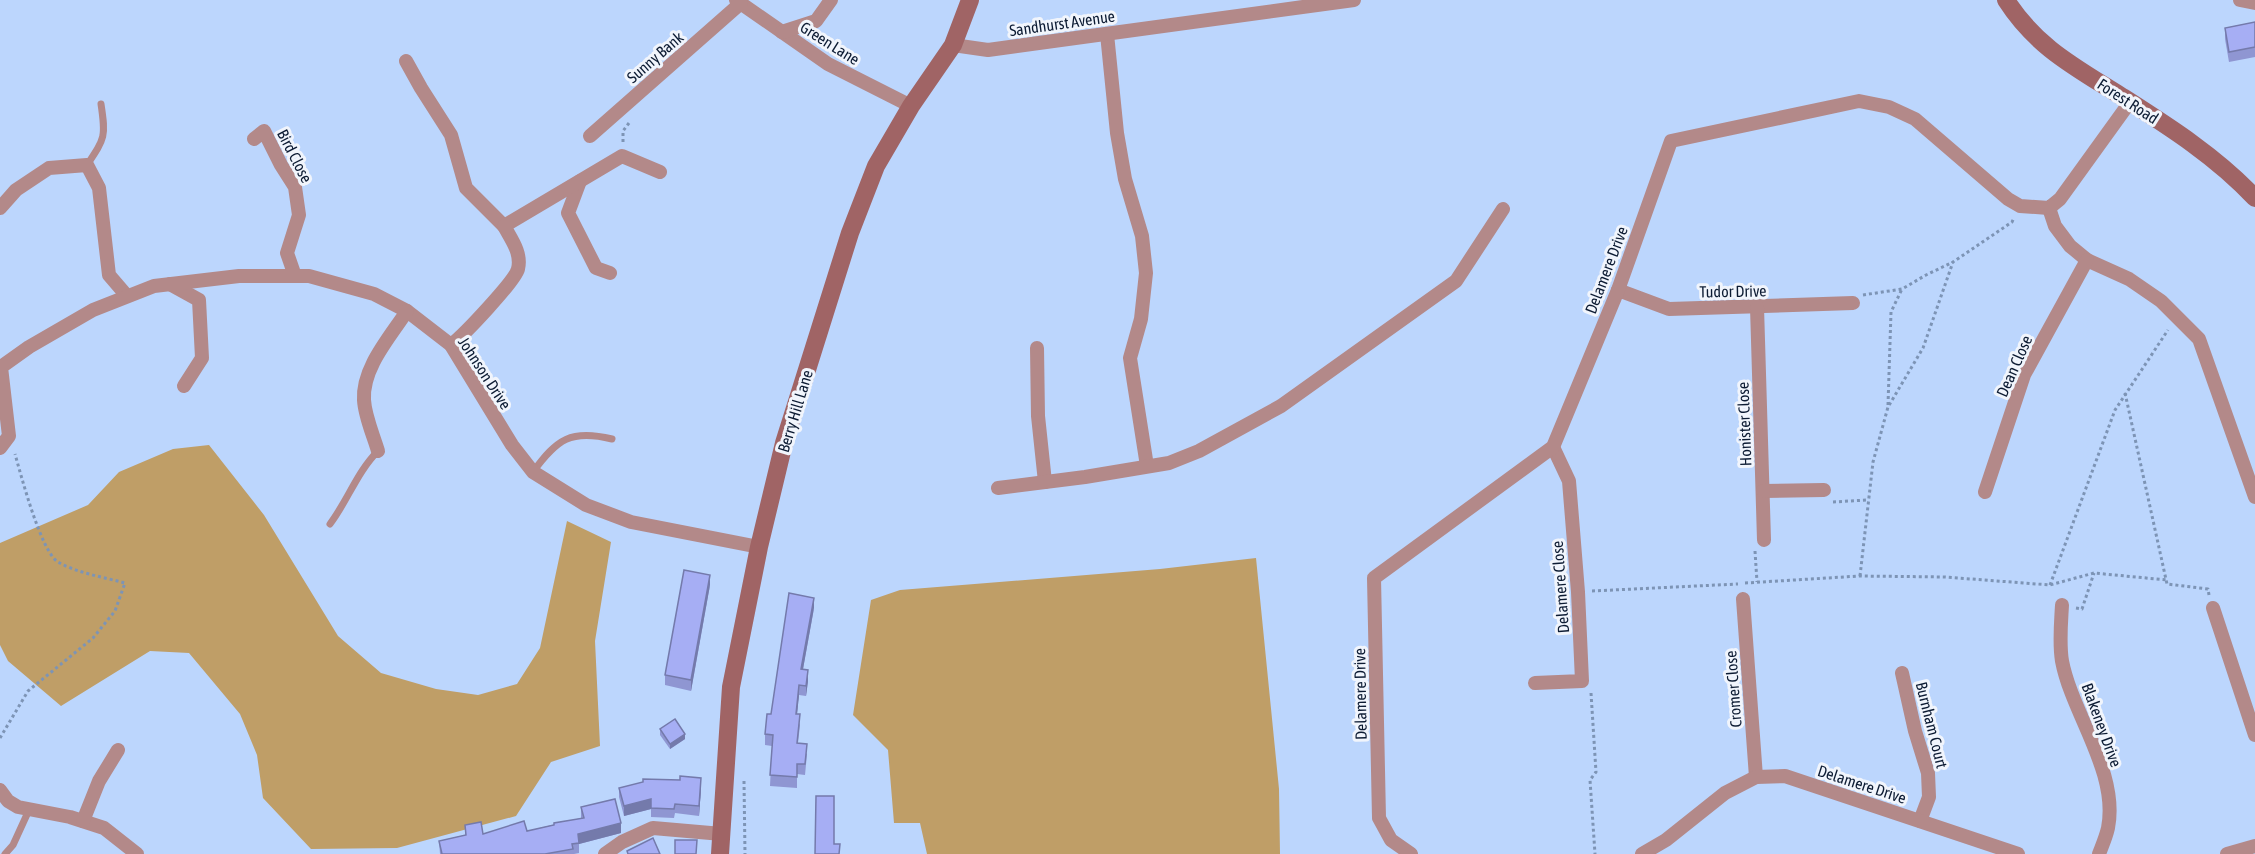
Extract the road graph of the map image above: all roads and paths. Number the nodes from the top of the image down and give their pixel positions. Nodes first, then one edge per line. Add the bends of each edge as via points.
1 (831, 0) edge
2 (970, 0) edge
3 (1354, 0) edge
4 (2006, 0) edge
5 (2240, 0) edge
6 (739, 2) edge
7 (2255, 3) edge
8 (782, 32) junction
9 (1107, 34) junction
10 (953, 45) junction
11 (406, 61) dead end
12 (2130, 102) junction
13 (101, 104) dead end
14 (911, 106) junction
15 (590, 135) dead end
16 (254, 139) dead end
17 (87, 165) junction
18 (660, 172) dead end
19 (580, 181) junction
20 (2255, 198) edge
21 (2020, 206) junction
22 (0, 207) edge
23 (2049, 208) junction
24 (1503, 209) dead end
25 (504, 226) junction
26 (2087, 260) junction
27 (1953, 262) junction
28 (610, 273) dead end
29 (295, 276) junction
30 (170, 284) junction
31 (1902, 289) junction
32 (1617, 290) junction
33 (127, 296) junction
34 (1853, 303) joint
35 (1757, 307) junction
36 (406, 311) junction
37 (2179, 317) junction
38 (451, 345) junction
39 (1037, 348) dead end
40 (1, 366) edge
41 (184, 386) dead end
42 (2125, 393) junction
43 (1888, 407) junction
44 (9, 436) junction
45 (612, 440) dead end
46 (1553, 447) junction
47 (0, 448) edge
48 (378, 450) joint
49 (1147, 466) junction
50 (533, 472) junction
51 (1045, 482) junction
52 (999, 488) dead end
53 (1824, 490) joint
54 (1763, 491) junction
55 (1985, 492) dead end
56 (2255, 497) edge
57 (1867, 500) junction
58 (330, 524) dead end
59 (1764, 540) joint
60 (759, 547) junction
61 (2094, 573) junction
62 (1860, 576) junction
63 (2167, 580) junction
64 (1757, 582) junction
65 (2050, 585) junction
66 (1578, 592) junction
67 (1743, 599) dead end
68 (2062, 605) joint
69 (2213, 608) joint
70 (1902, 673) dead end
71 (1582, 681) junction
72 (1535, 683) dead end
73 (2255, 735) edge
74 (0, 738) edge
75 (118, 750) dead end
76 (1756, 777) junction
77 (0, 790) edge
78 (29, 810) junction
79 (83, 821) junction
80 (1920, 821) junction
81 (722, 834) junction
82 (2255, 846) edge
83 (5, 854) edge
84 (137, 854) edge
85 (605, 854) edge
86 (720, 854) edge
87 (1411, 854) edge
88 (1595, 854) edge
89 (1642, 854) edge
90 (2019, 854) edge
91 (2099, 854) edge
92 (2227, 854) edge

1 - 8 street via 816,21
2 - 10 street, Berry Hill Lane
3 - 9 street, Sandhurst Avenue
4 - 12 street, Forest Road via 2049,50
5 - 7 street
6 - 8 street, Green Lane
6 - 15 street, Sunny Bank
8 - 14 street, Green Lane via 828,64
9 - 10 street, Sandhurst Avenue via 987,50
9 - 49 street via 1117,133 1125,179 1142,236 1146,273 1141,319 1130,358
10 - 14 street, Berry Hill Lane
11 - 25 street via 451,135 466,188
12 - 20 street, Forest Road via 2219,164
12 - 23 street via 2060,199
13 - 17 lane via 105,131
14 - 60 street, Berry Hill Lane via 876,166 850,233 784,443
16 - 29 street, Bird Close via 264,131 295,187 298,215 287,254
17 - 22 street via 49,168 16,190
17 - 33 street via 99,188 109,275
18 - 19 street via 622,156
19 - 25 street
19 - 28 street via 568,213 596,268
21 - 23 street
21 - 27 path via 2012,222
21 - 32 street, Delamere Drive via 1915,119 1889,107 1859,101 1671,141
23 - 26 street via 2055,226
24 - 49 street via 1456,281 1373,342 1281,406 1199,452
25 - 38 street via 519,253 518,270 470,330
26 - 37 street via 2129,279
26 - 55 street, Dean Close via 2024,375
27 - 31 path
27 - 43 path via 1923,348
29 - 30 street, Johnson Drive via 239,276
29 - 36 street, Johnson Drive via 309,276 374,294
30 - 33 street, Johnson Drive
30 - 41 street via 199,300 202,358
31 - 34 path via 1866,293
31 - 43 path via 1891,312
32 - 35 street, Tudor Drive via 1669,309
32 - 46 street, Delamere Drive
33 - 40 street, Johnson Drive via 93,310
34 - 35 street, Tudor Drive
35 - 54 street, Honister Close
36 - 38 street, Johnson Drive
36 - 48 street via 367,377 363,399
37 - 42 path
37 - 56 street via 2199,339
38 - 50 street, Johnson Drive
39 - 51 street via 1038,416
40 - 44 street, Johnson Drive
42 - 63 path
42 - 65 path via 2115,410
43 - 57 path
44 - 47 street
44 - 74 path via 40,532 55,561 125,583 115,611 101,629 28,691
45 - 50 lane via 593,434 568,438 556,445
46 - 66 street, Delamere Close via 1569,481
46 - 87 street, Delamere Drive via 1374,578 1379,818 1391,840
48 - 58 lane via 365,464
49 - 51 street
50 - 60 street, Johnson Drive via 586,505 631,522
51 - 52 street
53 - 54 street
53 - 57 path via 1824,503
54 - 59 street, Honister Close
57 - 62 path
59 - 64 path via 1754,541
60 - 81 street, Berry Hill Lane via 731,687
61 - 63 path
61 - 65 path
61 - 68 path via 2082,609
62 - 64 path
62 - 65 path via 1946,577
63 - 69 path via 2168,584 2208,589
64 - 66 path
66 - 71 street, Delamere Close
67 - 76 street, Cromer Close
68 - 91 street, Blakeney Drive via 2062,661 2107,784 2108,829
69 - 73 street
70 - 80 street, Burnham Court via 1928,773 1929,797
71 - 72 street
71 - 88 path via 1590,680 1596,772 1590,780
75 - 79 street via 99,781
76 - 80 street, Delamere Drive via 1785,776
76 - 89 street, Delamere Drive via 1725,793
77 - 78 street via 8,801
78 - 79 street
78 - 83 lane
79 - 84 street via 104,828
80 - 90 street, Delamere Drive
81 - 85 street via 652,828
81 - 86 street, Berry Hill Lane
82 - 92 street

